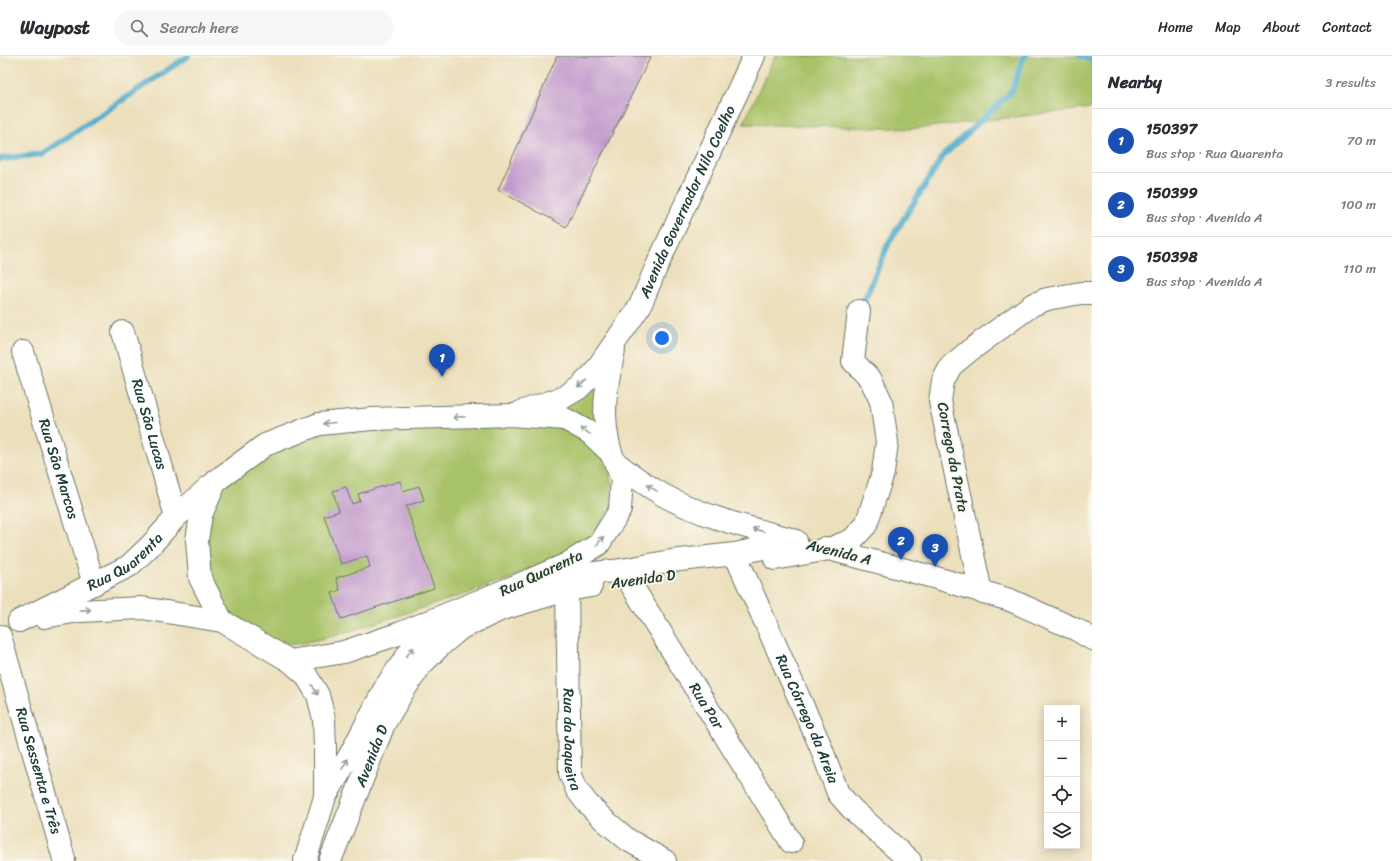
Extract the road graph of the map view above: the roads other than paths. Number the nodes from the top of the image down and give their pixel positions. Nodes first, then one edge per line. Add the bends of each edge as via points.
1 (754, 56) edge
2 (1092, 293) edge
3 (859, 311) dead end
4 (123, 332) dead end
5 (615, 344) junction
6 (23, 352) dead end
7 (512, 415) junction
8 (613, 457) junction
9 (216, 481) junction
10 (176, 517) junction
11 (796, 541) junction
12 (829, 549) junction
13 (737, 560) junction
14 (625, 575) junction
15 (530, 580) junction
16 (94, 584) junction
17 (561, 584) junction
18 (981, 592) junction
19 (443, 616) junction
20 (222, 620) junction
21 (9, 624) edge
22 (0, 636) edge
23 (1092, 639) edge
24 (290, 661) junction
25 (325, 797) junction
26 (791, 842) dead end
27 (64, 860) dead end
28 (305, 861) edge
29 (330, 861) edge
30 (665, 861) edge
31 (910, 861) edge

1 - 5 street, Avenida Governador Nilo Coelho via 640,306
2 - 18 street, Corrego da Prata via 1047,299 1032,305 951,366 942,381 940,402
3 - 12 street, Avenida D via 853,361 871,380 881,401 887,442 883,473 866,525 852,540
4 - 10 street, Rua São Lucas
5 -> 7 street, Avenida Governador Nilo Coelho via 579,388 558,399
5 - 8 street via 605,410 606,436
6 - 16 street, Rua São Marcos
8 -> 7 street, Rua Quarenta via 590,434 565,419
7 -> 9 street, Rua Quarenta via 372,419 319,424 264,445
11 -> 8 street, Avenida A via 705,513 664,495 631,474
15 -> 8 street, Rua Quarenta via 567,564 599,544 620,510 622,478
9 - 10 street, Rua Quarenta
9 - 20 street, Rua Quarenta via 201,515 197,540 200,578
10 - 16 street, Rua Quarenta via 129,566
11 - 12 street, Avenida A
11 - 13 street, Avenida D
12 - 13 street, Avenida D
12 - 18 street, Avenida A
13 - 14 street, Avenida D via 672,561
13 - 31 street, Rua Córrego da Areia via 820,745 838,793 852,809
14 - 17 street, Avenida D
14 - 26 street, Rua Par
15 - 17 street, Avenida D
15 - 19 street, Rua Quarenta
16 - 21 street, Rua Quarenta
17 - 29 street, Avenida D via 461,628 421,665 384,724
17 - 30 street, Rua da Jaqueira via 570,773 587,803 603,819 628,840
18 - 23 street, Avenida A via 1010,600
19 - 24 street, Rua Quarenta via 344,652
25 -> 19 street, Avenida D via 386,686 409,653
21 -> 20 street, Rua Quarenta via 79,611 142,608
20 - 24 street, Rua Quarenta
22 - 27 street, Rua Sessenta e Três
24 -> 25 street, Avenida D via 306,675 318,695 324,719
25 - 28 street, Avenida D

